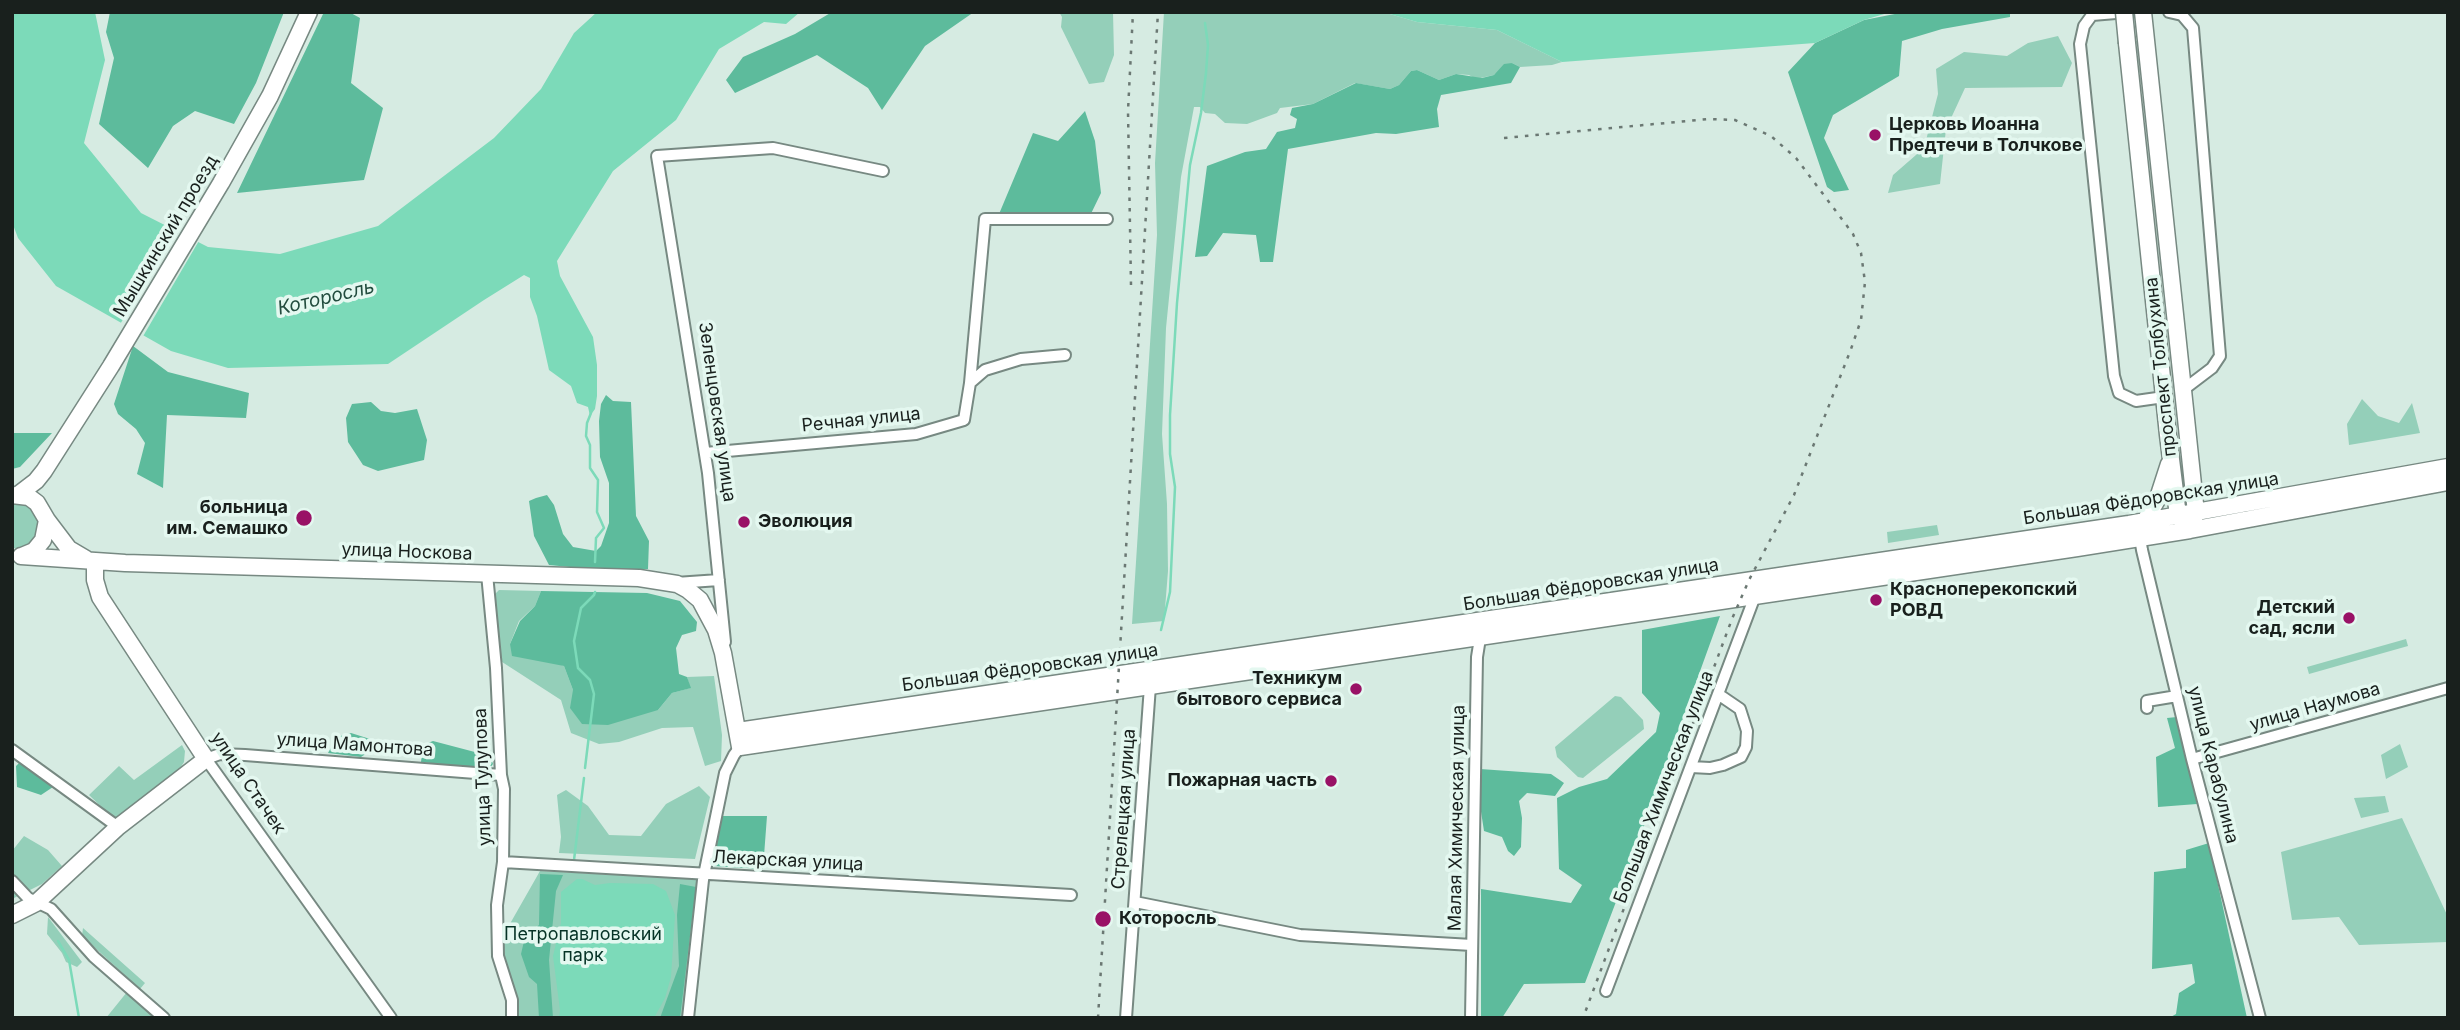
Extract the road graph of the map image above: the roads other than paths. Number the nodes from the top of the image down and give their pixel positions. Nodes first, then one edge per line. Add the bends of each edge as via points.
1 (309, 12) edge
2 (2127, 12) edge
3 (2143, 12) edge
4 (2169, 12) edge
5 (883, 171) dead end
6 (1107, 219) dead end
7 (1065, 355) dead end
8 (970, 383) junction
9 (2183, 390) junction
10 (2164, 397) junction
11 (705, 453) junction
12 (2170, 455) junction
13 (2448, 467) edge
14 (44, 471) junction
15 (2192, 477) junction
16 (2448, 482) edge
17 (16, 495) edge
18 (2222, 508) junction
19 (2196, 513) junction
20 (45, 515) junction
21 (2178, 516) junction
22 (2145, 521) junction
23 (2190, 530) junction
24 (2140, 538) junction
25 (15, 556) edge
26 (94, 562) junction
27 (487, 574) junction
28 (719, 580) junction
29 (670, 582) junction
30 (1755, 596) junction
31 (715, 611) junction
32 (1482, 628) junction
33 (1150, 686) junction
34 (2448, 688) edge
35 (1718, 694) junction
36 (2177, 696) junction
37 (2147, 708) dead end
38 (739, 739) junction
39 (12, 750) edge
40 (206, 759) junction
41 (2192, 759) junction
42 (1691, 767) junction
43 (501, 775) junction
44 (118, 827) junction
45 (503, 862) junction
46 (704, 874) junction
47 (12, 881) edge
48 (1071, 895) dead end
49 (1135, 902) junction
50 (36, 903) junction
51 (14, 916) edge
52 (1472, 945) junction
53 (1606, 991) dead end
54 (164, 1018) edge
55 (391, 1018) edge
56 (512, 1018) edge
57 (688, 1018) edge
58 (1126, 1018) edge
59 (1471, 1018) edge
60 (2260, 1018) edge

1 - 14 main road, Мышкинский проезд via 270,96 221,183
2 - 10 main road, проспект Толбухина, bridge
2 - 10 street via 2092,15 2080,44 2114,376 2119,393 2136,401
3 - 9 main road, проспект Толбухина
4 - 9 street via 2182,15 2193,28 2220,356
5 - 11 street, Зеленцовская улица via 773,148 657,156
6 - 8 street via 985,219
7 - 8 street via 1021,359 985,370
8 - 11 street, Речная улица via 964,421 916,434
9 - 15 main road, проспект Толбухина
10 - 12 main road, проспект Толбухина
11 - 28 street, Зеленцовская улица
12 - 21 main road, проспект Толбухина
12 - 22 main road via 2158,498
13 - 18 main road, Большая Фёдоровская улица
14 - 17 main road, Мышкинский проезд
14 - 20 main road, Мышкинский проезд via 40,492
15 - 18 main road via 2202,500
15 - 19 main road, проспект Толбухина
16 - 23 main road, Большая Фёдоровская улица
17 - 20 main road via 37,503
18 - 19 main road, Большая Фёдоровская улица
19 - 21 main road, Большая Фёдоровская улица
19 - 23 main road, проспект Толбухина
20 - 25 main road via 46,534 39,546
20 - 26 main road via 69,549
21 - 22 main road, Большая Фёдоровская улица
21 - 23 main road
22 - 24 street, улица Карабулина
22 - 32 main road, Большая Фёдоровская улица
23 - 24 main road, Большая Фёдоровская улица
24 - 30 main road, Большая Фёдоровская улица
24 - 36 street, улица Карабулина
25 - 26 main road
26 - 27 main road, улица Носкова
26 - 40 main road, улица Стачек via 100,597
27 - 29 main road, улица Носкова
27 - 43 street, улица Тулупова
28 - 29 street, улица Носкова
28 - 31 street, Зеленцовская улица
29 - 31 main road, Зеленцовская улица
30 - 32 main road, Большая Фёдоровская улица
30 - 35 street, Большая Химическая улица
31 - 38 main road, Зеленцовская улица
32 - 33 main road, Большая Фёдоровская улица
32 - 38 main road, Большая Фёдоровская улица
32 - 52 street, Малая Химическая улица via 1477,657
33 - 38 main road, Большая Фёдоровская улица
33 - 49 street, Стрелецкая улица
34 - 41 street, улица Наумова
35 - 42 street, Большая Химическая улица
35 - 42 street via 1740,709 1746,747 1741,757 1723,765
36 - 37 street via 2147,701
36 - 41 street, улица Карабулина
38 - 46 street via 725,773
39 - 44 street
40 - 43 street, улица Мамонтова via 220,754 245,755
40 - 44 main road
40 - 55 street, улица Стачек
41 - 60 street, улица Карабулина
42 - 53 street, Большая Химическая улица
43 - 45 street, улица Тулупова via 505,789
44 - 50 main road
45 - 46 street, Лекарская улица
45 - 56 street, улица Тулупова via 496,905 498,956 512,1000
46 - 48 street, Лекарская улица
46 - 57 street
47 - 50 street
49 - 52 street via 1300,935
49 - 58 street, Стрелецкая улица
50 - 51 main road
50 - 54 street via 51,909 94,957
52 - 59 street, Малая Химическая улица

